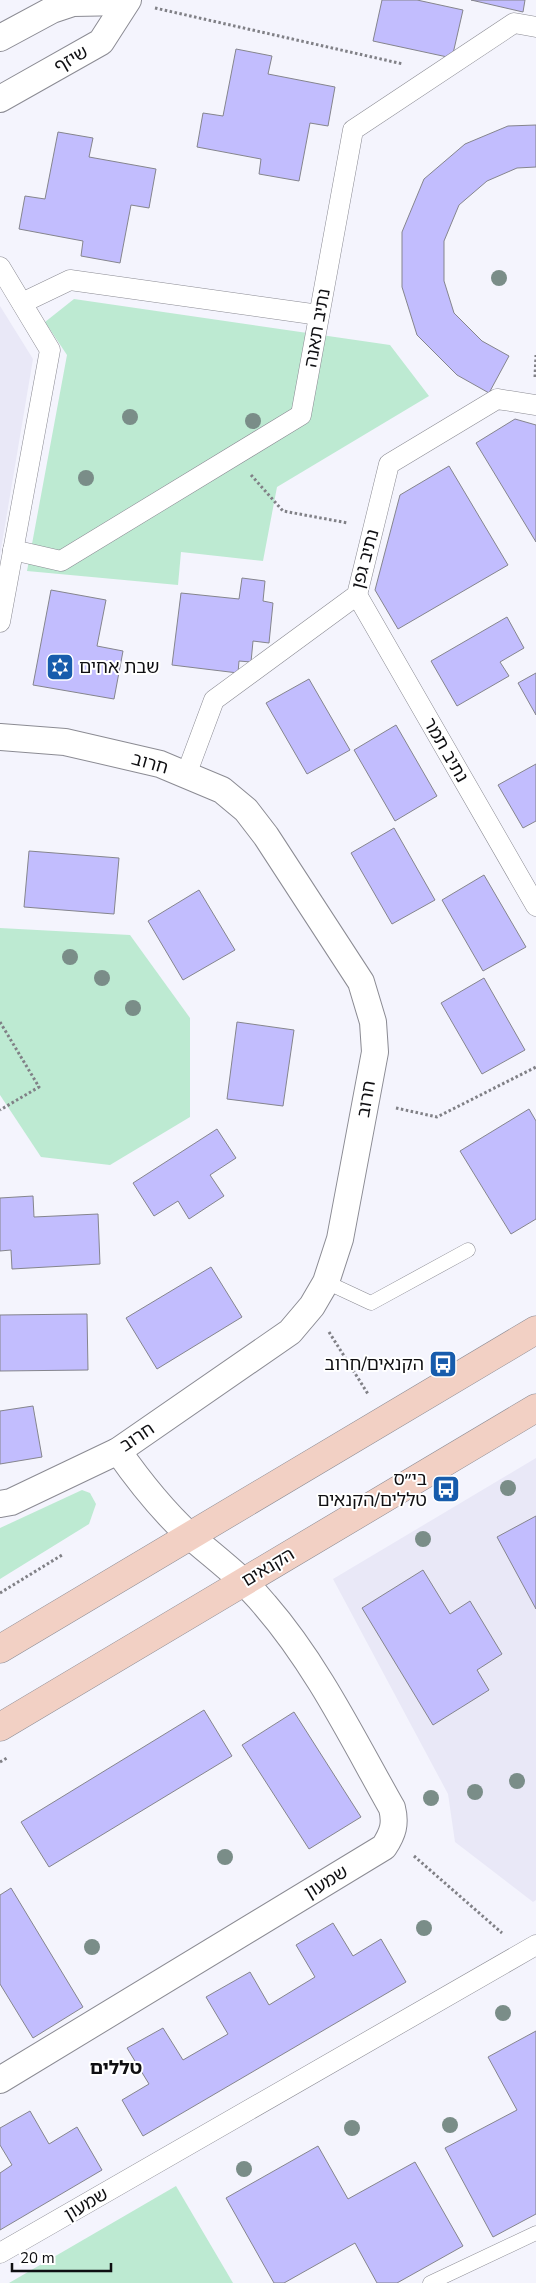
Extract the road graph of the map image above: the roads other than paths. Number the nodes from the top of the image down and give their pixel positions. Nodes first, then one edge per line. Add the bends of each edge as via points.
1 (127, 1) edge
2 (536, 27) edge
3 (0, 38) edge
4 (0, 100) edge
5 (0, 267) edge
6 (22, 303) junction
7 (319, 315) junction
8 (536, 405) edge
9 (13, 550) junction
10 (357, 595) junction
11 (0, 622) edge
12 (0, 736) edge
13 (186, 775) junction
14 (536, 906) edge
15 (468, 1250) dead end
16 (326, 1282) junction
17 (536, 1330) edge
18 (536, 1408) edge
19 (118, 1451) junction
20 (0, 1504) edge
21 (190, 1535) junction
22 (244, 1582) junction
23 (0, 1648) edge
24 (0, 1727) edge
25 (530, 1948) edge
26 (0, 2080) edge
27 (536, 2233) edge
28 (0, 2253) edge
29 (430, 2283) edge

1 - 3 street via 73,3 52,10
1 - 4 street, שיזף via 101,42
2 - 7 street, נתיב תאנה via 514,23 353,130
5 - 6 street
6 - 7 street via 70,280
6 - 9 street via 50,350
7 - 9 street, נתיב תאנה via 301,415 61,561
8 - 10 street, נתיב גפן via 497,399 389,464
9 - 11 street
10 - 13 street, נתיב גפן via 214,700
10 - 14 street, נתיב תמר
12 - 13 street, חרוב via 65,742 160,764
13 - 16 street, חרוב via 222,790 246,810 266,836 361,982 373,1022 375,1052 366,1102 340,1239
15 - 16 lane via 371,1303
16 - 19 street, חרוב via 312,1306 290,1332
17 - 21 main road
18 - 22 main road, הקנאים
19 - 20 street, חרוב via 11,1502
19 - 21 street via 162,1508
21 - 22 street
21 - 23 main road
22 - 24 main road, הקנאים
22 - 26 street, שמעון via 288,1632 324,1689 392,1808 395,1822 391,1836 384,1847
25 - 28 street, שמעון
27 - 29 lane

